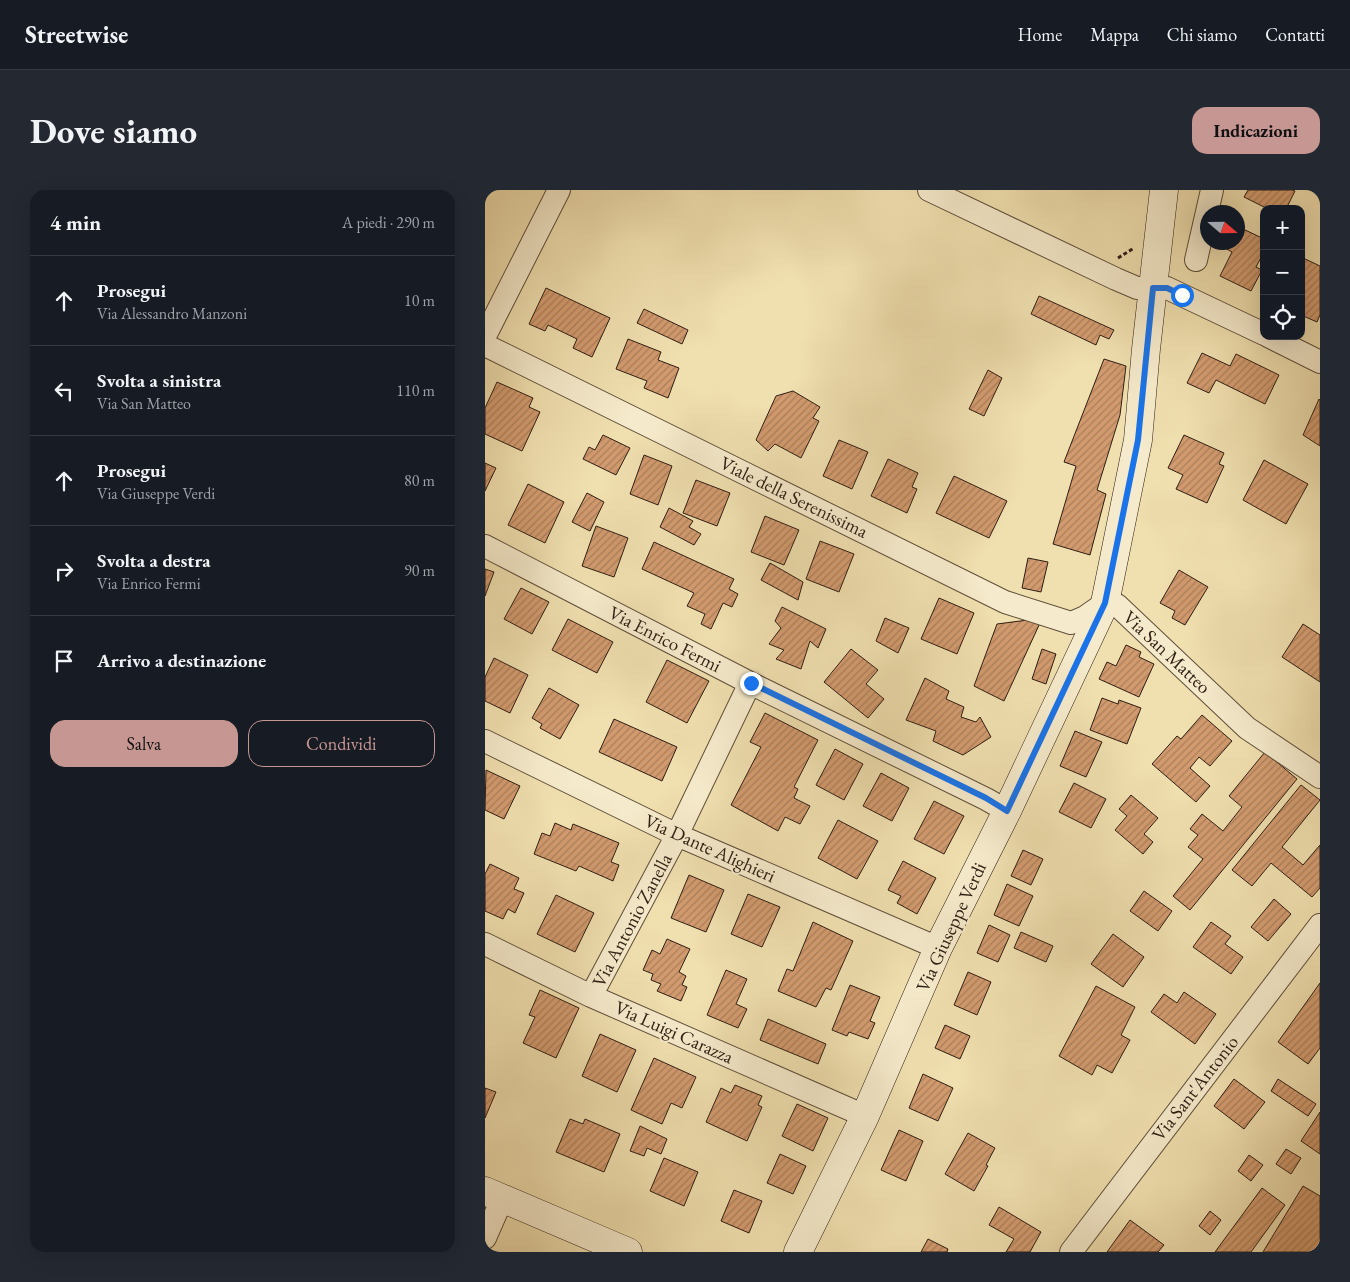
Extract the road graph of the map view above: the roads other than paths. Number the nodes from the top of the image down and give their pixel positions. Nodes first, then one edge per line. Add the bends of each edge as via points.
1 (559, 190) edge
2 (929, 190) edge
3 (1165, 190) edge
4 (1211, 190) edge
5 (1196, 260) dead end
6 (1153, 288) junction
7 (1260, 332) edge
8 (485, 336) edge
9 (1276, 340) edge
10 (485, 345) edge
11 (1320, 362) edge
12 (485, 546) edge
13 (1105, 603) junction
14 (751, 683) junction
15 (485, 741) edge
16 (1320, 777) edge
17 (1007, 811) junction
18 (677, 835) junction
19 (1320, 925) edge
20 (485, 944) edge
21 (938, 948) junction
22 (591, 996) junction
23 (865, 1116) junction
24 (494, 1195) edge
25 (485, 1238) edge
26 (629, 1252) edge
27 (798, 1252) edge
28 (1071, 1252) edge

1 - 8 street
2 - 6 street via 1116,279 1137,288
3 - 6 street, Via San Matteo
4 - 5 street
6 - 7 street via 1167,288
6 - 13 street, Via San Matteo via 1138,440
9 - 11 street
10 - 13 street, Viale della Serenissima via 1005,602 1071,623
12 - 14 street, Via Enrico Fermi
13 - 16 street, Via San Matteo via 1117,606 1247,728
13 - 17 street, Via Giuseppe Verdi
14 - 17 street, Via Enrico Fermi
14 - 18 street, Via Antonio Zanella
15 - 18 street, Via Dante Alighieri
17 - 21 street, Via Giuseppe Verdi
18 - 21 street, Via Dante Alighieri
18 - 22 street, Via Antonio Zanella
19 - 28 street, Via Sant'Antonio
20 - 22 street, Via Luigi Carazza
21 - 23 street, Via Giuseppe Verdi
22 - 23 street, Via Luigi Carazza
23 - 27 street, Via Giuseppe Verdi
24 - 25 street
24 - 26 street

